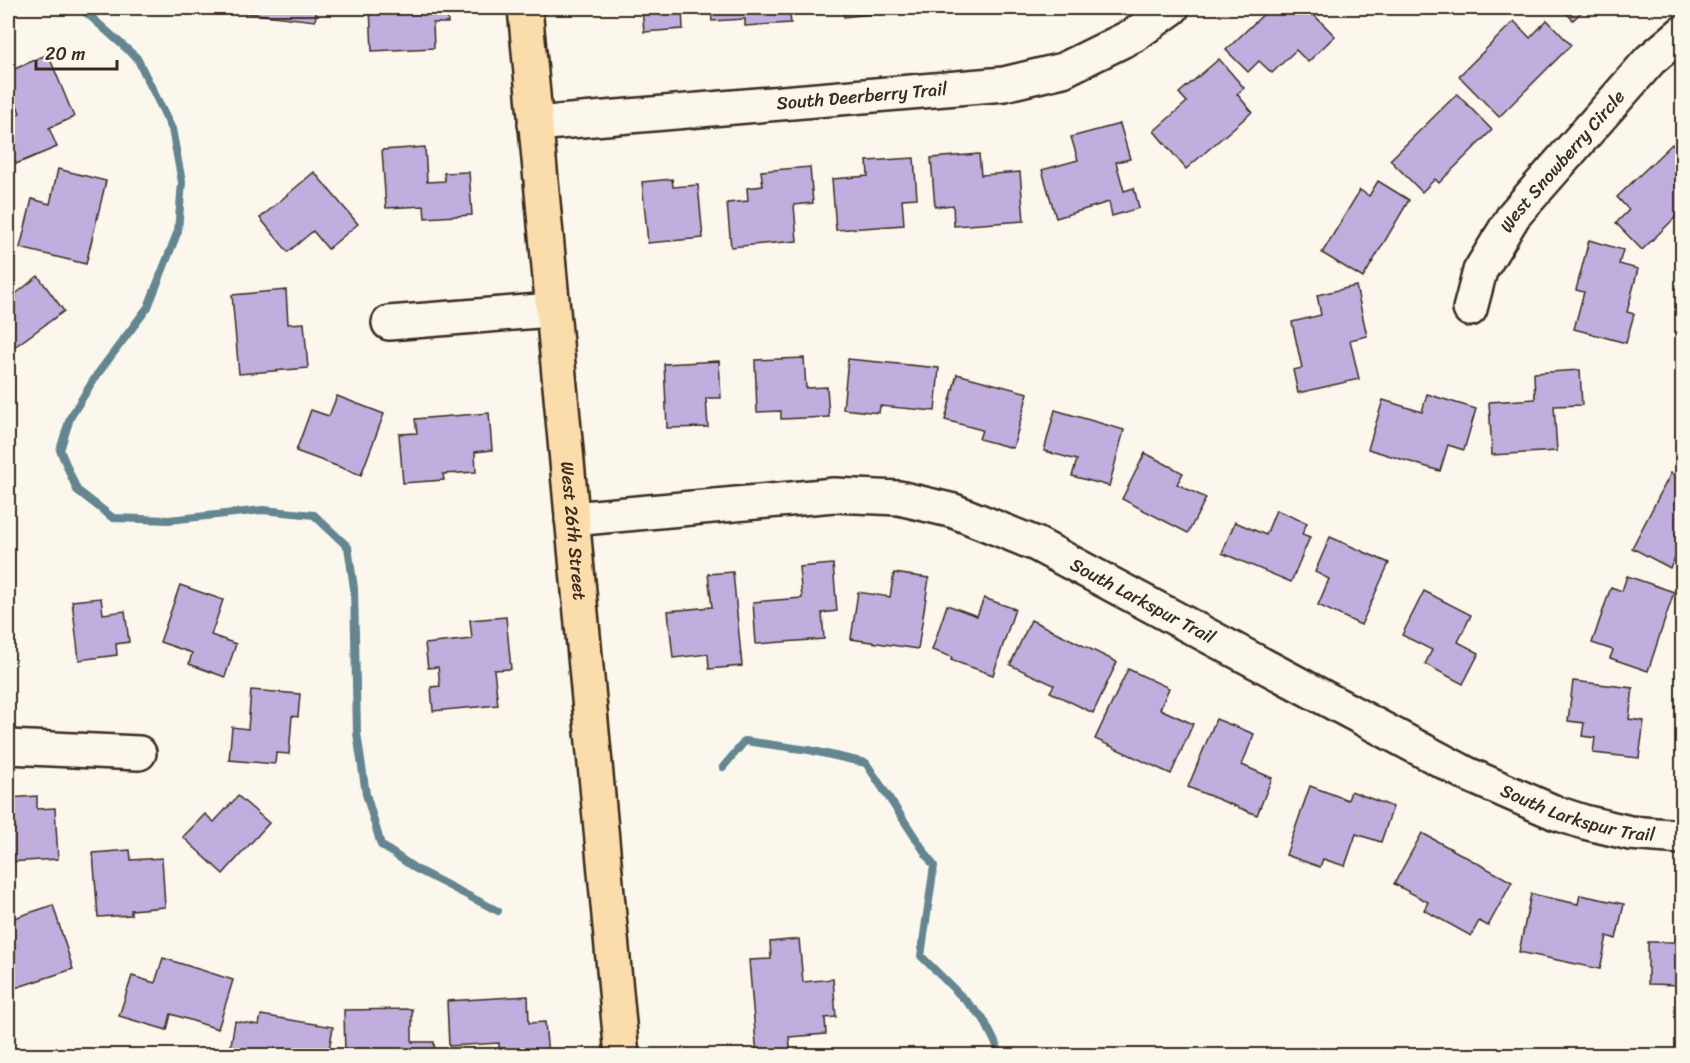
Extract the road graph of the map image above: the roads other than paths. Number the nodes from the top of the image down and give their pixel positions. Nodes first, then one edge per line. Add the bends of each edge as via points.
1 (525, 8) edge
2 (1172, 8) edge
3 (1683, 33) edge
4 (535, 124) junction
5 (1470, 309) dead end
6 (551, 310) junction
7 (389, 323) dead end
8 (572, 519) junction
9 (8, 747) edge
10 (139, 753) dead end
11 (1683, 837) edge
12 (622, 1056) edge

1 - 4 main road, West 26th Street
2 - 4 street, South Deerberry Trail via 1134,35 1063,70 1004,84
3 - 5 street, West Snowberry Circle via 1650,60 1514,215 1480,271
4 - 6 main road, West 26th Street
6 - 7 street
6 - 8 main road, West 26th Street
8 - 11 street, South Larkspur Trail via 834,495 899,498 954,511 1036,544 1467,774 1584,822 1630,833
8 - 12 main road, West 26th Street
9 - 10 street

